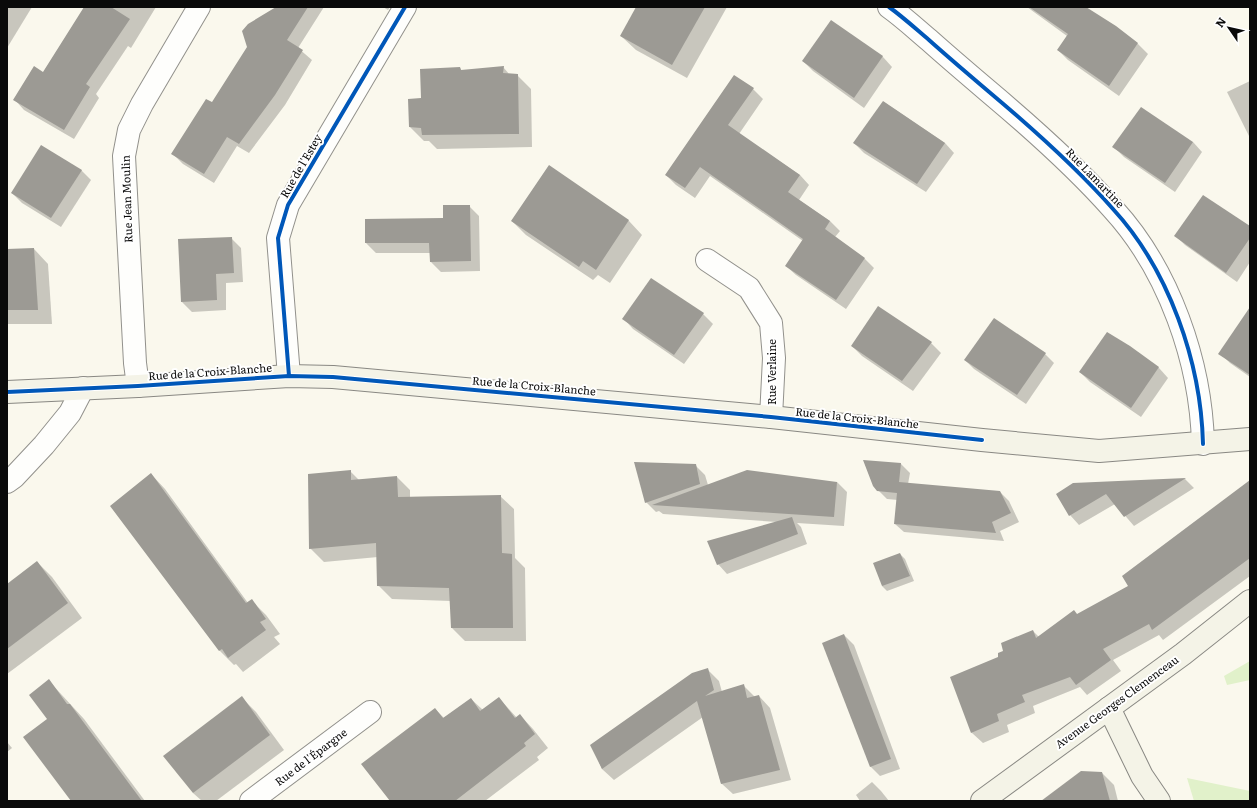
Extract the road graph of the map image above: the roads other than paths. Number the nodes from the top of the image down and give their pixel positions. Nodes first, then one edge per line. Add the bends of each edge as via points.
1 (199, 7) edge
2 (405, 7) edge
3 (889, 7) edge
4 (707, 260) dead end
5 (288, 376) junction
6 (138, 386) junction
7 (83, 388) junction
8 (7, 392) edge
9 (771, 417) junction
10 (1250, 439) edge
11 (1203, 444) junction
12 (7, 482) edge
13 (1250, 601) edge
14 (1250, 619) edge
15 (1183, 654) junction
16 (1109, 708) junction
17 (370, 712) dead end
18 (1142, 776) junction
19 (251, 801) edge
20 (982, 801) edge
21 (1147, 801) edge
22 (1159, 801) edge

1 - 6 street, Rue Jean Moulin via 142,104 129,130 124,156
2 - 5 street, Rue de l'Estey via 288,205 278,238
3 - 11 street, Rue Lamartine via 1066,160 1114,209 1143,248 1173,304 1194,366 1203,422
4 - 9 street, Rue Verlaine via 749,288 771,323 774,358
5 - 6 main road, Rue de la Croix-Blanche
5 - 9 main road, Rue de la Croix-Blanche via 333,377
6 - 7 main road, Rue de la Croix-Blanche
7 - 8 main road, Rue de la Croix-Blanche
7 - 12 street via 70,413 44,446
9 - 11 main road, Rue de la Croix-Blanche via 1099,451
10 - 11 main road, Rue de la Croix-Blanche
13 - 15 main road, Avenue Georges Clemenceau
14 - 15 main road, Avenue Georges Clemenceau
15 - 16 main road, Avenue Georges Clemenceau
16 - 18 main road
16 - 20 main road, Avenue Georges Clemenceau
17 - 19 street, Rue de l'Épargne
18 - 21 street
18 - 22 main road

